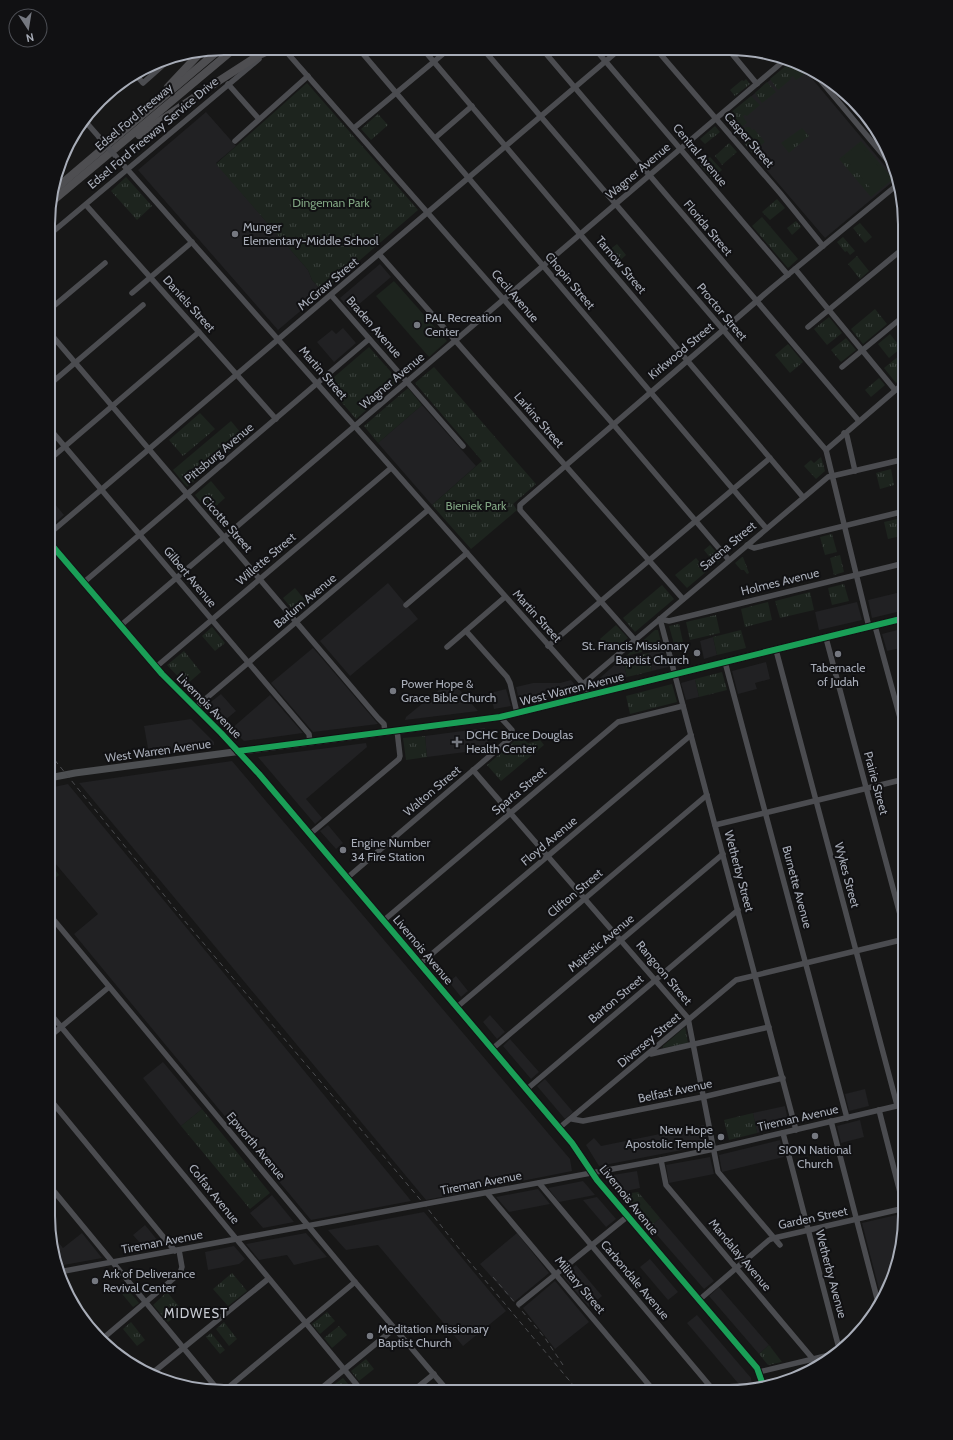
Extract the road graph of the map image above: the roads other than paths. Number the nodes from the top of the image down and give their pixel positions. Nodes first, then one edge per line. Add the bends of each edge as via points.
1 (213, 55) edge
2 (227, 55) edge
3 (260, 55) edge
4 (264, 55) edge
5 (289, 55) edge
6 (364, 55) edge
7 (428, 55) edge
8 (442, 55) edge
9 (488, 55) edge
10 (547, 55) edge
11 (601, 55) edge
12 (613, 55) edge
13 (661, 55) edge
14 (732, 55) edge
15 (196, 57) edge
16 (434, 61) junction
17 (606, 61) junction
18 (781, 63) edge
19 (161, 67) edge
20 (308, 76) junction
21 (139, 78) edge
22 (821, 82) edge
23 (228, 84) junction
24 (757, 84) junction
25 (575, 88) junction
26 (396, 93) junction
27 (472, 106) junction
28 (541, 116) junction
29 (259, 119) junction
30 (716, 119) junction
31 (88, 124) edge
32 (354, 128) junction
33 (118, 135) junction
34 (435, 138) junction
35 (235, 141) dead end
36 (506, 146) junction
37 (118, 147) junction
38 (681, 149) junction
39 (884, 156) edge
40 (128, 170) junction
41 (650, 176) junction
42 (469, 178) junction
43 (64, 181) junction
44 (60, 184) edge
45 (60, 184) edge
46 (894, 187) edge
47 (57, 198) edge
48 (616, 204) junction
49 (86, 205) junction
50 (428, 213) junction
51 (55, 230) edge
52 (580, 234) junction
53 (192, 242) junction
54 (823, 246) junction
55 (898, 253) edge
56 (379, 254) junction
57 (104, 263) dead end
58 (543, 266) junction
59 (795, 269) junction
60 (788, 275) junction
61 (151, 277) junction
62 (132, 293) dead end
63 (331, 295) junction
64 (504, 300) junction
65 (757, 302) junction
66 (55, 305) edge
67 (143, 305) dead end
68 (829, 310) junction
69 (898, 321) edge
70 (808, 327) dead end
71 (723, 330) junction
72 (199, 332) junction
73 (55, 339) edge
74 (369, 339) junction
75 (279, 340) junction
76 (455, 341) junction
77 (862, 350) junction
78 (688, 360) junction
79 (75, 362) junction
80 (842, 367) dead end
81 (237, 375) junction
82 (55, 380) edge
83 (407, 382) junction
84 (317, 384) junction
85 (898, 388) edge
86 (895, 390) junction
87 (650, 392) junction
88 (112, 406) junction
89 (276, 419) junction
90 (858, 421) junction
91 (613, 424) junction
92 (355, 427) junction
93 (844, 433) junction
94 (55, 435) edge
95 (65, 446) junction
96 (463, 446) dead end
97 (150, 449) junction
98 (826, 450) junction
99 (55, 455) edge
100 (770, 458) junction
101 (898, 461) edge
102 (565, 466) junction
103 (391, 468) junction
104 (855, 471) junction
105 (832, 476) junction
106 (733, 489) junction
107 (102, 490) junction
108 (188, 494) junction
109 (803, 497) junction
110 (428, 510) junction
111 (898, 513) edge
112 (695, 521) junction
113 (844, 526) junction
114 (766, 528) junction
115 (55, 529) edge
116 (140, 535) junction
117 (224, 538) junction
118 (747, 544) junction
119 (55, 549) edge
120 (467, 553) junction
121 (649, 560) junction
122 (729, 560) junction
123 (898, 565) edge
124 (856, 575) junction
125 (176, 578) junction
126 (260, 579) junction
127 (83, 582) junction
128 (505, 597) junction
129 (683, 599) junction
130 (601, 601) junction
131 (406, 605) dead end
132 (660, 619) junction
133 (212, 620) junction
134 (898, 620) edge
135 (297, 622) junction
136 (120, 626) junction
137 (872, 627) junction
138 (466, 631) junction
139 (826, 638) junction
140 (635, 640) junction
141 (548, 646) junction
142 (447, 647) dead end
143 (776, 650) junction
144 (726, 662) junction
145 (249, 663) junction
146 (156, 667) junction
147 (676, 674) junction
148 (583, 684) junction
149 (588, 696) junction
150 (683, 706) junction
151 (196, 707) junction
152 (517, 713) junction
153 (898, 713) edge
154 (500, 717) junction
155 (397, 730) junction
156 (385, 732) junction
157 (691, 735) junction
158 (310, 742) junction
159 (238, 751) junction
160 (473, 770) junction
161 (55, 777) edge
162 (898, 781) edge
163 (866, 788) junction
164 (707, 796) junction
165 (816, 800) junction
166 (766, 812) junction
167 (511, 813) junction
168 (715, 825) junction
169 (310, 834) junction
170 (723, 854) junction
171 (548, 856) junction
172 (347, 878) junction
173 (585, 899) junction
174 (898, 907) edge
175 (738, 910) junction
176 (55, 921) edge
177 (383, 921) junction
178 (621, 940) junction
179 (898, 941) edge
180 (856, 951) junction
181 (806, 963) junction
182 (420, 964) junction
183 (755, 975) junction
184 (655, 980) junction
185 (109, 987) junction
186 (457, 1007) junction
187 (55, 1019) edge
188 (689, 1020) junction
189 (62, 1027) junction
190 (769, 1027) junction
191 (55, 1032) edge
192 (693, 1045) junction
193 (492, 1049) junction
194 (649, 1054) junction
195 (783, 1078) junction
196 (527, 1090) junction
197 (703, 1097) junction
198 (55, 1106) edge
199 (897, 1106) joint
200 (879, 1110) junction
201 (847, 1118) junction
202 (572, 1119) junction
203 (831, 1121) junction
204 (559, 1128) junction
205 (796, 1130) junction
206 (783, 1133) junction
207 (714, 1149) junction
208 (661, 1160) junction
209 (592, 1173) junction
210 (539, 1183) junction
211 (898, 1184) edge
212 (55, 1193) edge
213 (487, 1193) junction
214 (898, 1210) edge
215 (628, 1216) junction
216 (856, 1220) junction
217 (308, 1226) junction
218 (808, 1230) junction
219 (774, 1238) junction
220 (236, 1239) junction
221 (780, 1245) dead end
222 (591, 1246) junction
223 (177, 1250) junction
224 (112, 1262) junction
225 (736, 1268) junction
226 (64, 1271) edge
227 (556, 1274) junction
228 (268, 1279) junction
229 (355, 1282) junction
230 (877, 1298) edge
231 (699, 1300) junction
232 (146, 1303) junction
233 (519, 1304) dead end
234 (305, 1323) junction
235 (395, 1328) junction
236 (105, 1337) edge
237 (837, 1346) edge
238 (183, 1348) junction
239 (824, 1356) edge
240 (813, 1359) junction
241 (344, 1370) junction
242 (155, 1371) edge
243 (759, 1372) junction
244 (434, 1374) junction
245 (762, 1382) edge
246 (214, 1385) edge
247 (231, 1385) edge
248 (325, 1385) edge
249 (357, 1385) edge
250 (420, 1385) edge
251 (443, 1385) edge
252 (649, 1385) edge
253 (709, 1385) edge

1 - 33 highway, Edsel Ford Freeway
2 - 37 highway, Edsel Ford Freeway
3 - 37 highway
4 - 23 street, Edsel Ford Freeway Service Drive
5 - 20 street, Cecil Avenue
6 - 26 street, Chopin Street
7 - 16 street, Tarnow Street
8 - 16 street
9 - 28 street, Proctor Street
10 - 25 street, Florida Street
11 - 17 street, Central Avenue
12 - 17 street, McGraw Street
13 - 30 street, Casper Street
14 - 24 street
15 - 33 highway
16 - 26 street
16 - 27 street, Tarnow Street
17 - 25 street, McGraw Street
17 - 38 street, Central Avenue
18 - 24 street, Wagner Avenue
19 - 21 street via 143,83
20 - 29 street
20 - 32 street, Cecil Avenue
22 - 39 street
23 - 29 street
23 - 40 street, Edsel Ford Freeway Service Drive
24 - 30 street, Wagner Avenue
25 - 28 street, McGraw Street
25 - 41 street, Florida Street
26 - 32 street
26 - 34 street, Chopin Street
27 - 34 street
27 - 36 street, Tarnow Street
28 - 36 street, McGraw Street
28 - 48 street, Proctor Street
29 - 35 street
30 - 38 street, Wagner Avenue
30 - 54 street, Casper Street
31 - 40 street, Martin Street, bridge
32 - 50 street, Cecil Avenue
33 - 43 highway, Edsel Ford Freeway
34 - 42 street, Chopin Street
36 - 42 street, McGraw Street
36 - 52 street, Tarnow Street
37 - 47 highway, Edsel Ford Freeway
38 - 41 street, Wagner Avenue
38 - 60 street, Central Avenue
40 - 49 street, Edsel Ford Freeway Service Drive
40 - 53 street, Martin Street
41 - 48 street, Wagner Avenue
41 - 65 street, Florida Street
42 - 50 street, McGraw Street
42 - 58 street, Chopin Street
43 - 44 highway
43 - 45 highway, Edsel Ford Freeway
46 - 54 street, Kirkwood Street
48 - 52 street, Wagner Avenue
48 - 71 street, Proctor Street
49 - 51 street, Edsel Ford Freeway Service Drive
49 - 61 street, Daniels Street
50 - 56 street, McGraw Street
50 - 64 street, Cecil Avenue
52 - 58 street, Wagner Avenue
52 - 78 street, Tarnow Street
53 - 61 street
53 - 75 street, Martin Street
54 - 59 street, Kirkwood Street
55 - 68 street
56 - 63 street, McGraw Street
56 - 76 street, Larkins Street
57 - 66 street
58 - 64 street, Wagner Avenue
58 - 87 street, Chopin Street
59 - 60 street, Kirkwood Street
59 - 68 street
60 - 65 street, Kirkwood Street
61 - 62 street
61 - 72 street, Daniels Street
63 - 74 street, Braden Avenue
63 - 75 street, McGraw Street
64 - 76 street, Wagner Avenue
64 - 91 street, Cecil Avenue
65 - 71 street, Kirkwood Street
65 - 90 street, Florida Street
67 - 79 street
68 - 70 street
68 - 77 street
69 - 77 street
71 - 78 street, Kirkwood Street
71 - 98 street, Proctor Street
72 - 81 street, Daniels Street
72 - 88 street
73 - 79 street, Cicotte Street
74 - 83 street, Braden Avenue
74 - 84 street, Pittsburg Avenue
75 - 81 street, McGraw Street
75 - 84 street, Martin Street
76 - 83 street, Wagner Avenue
76 - 102 street, Larkins Street
77 - 80 street
77 - 86 street
78 - 87 street, Kirkwood Street
78 - 100 street, Tarnow Street
79 - 82 street
79 - 88 street, Cicotte Street
81 - 89 street, Daniels Street
81 - 97 street, McGraw Street
83 - 92 street, Wagner Avenue
83 - 96 street, Braden Avenue
84 - 89 street, Pittsburg Avenue
84 - 92 street, Martin Street
85 - 86 street
86 - 90 street
87 - 91 street, Kirkwood Street
87 - 106 street, Chopin Street
88 - 95 street
88 - 97 street, Cicotte Street
89 - 108 street, Pittsburg Avenue
90 - 93 street
91 - 102 street, Kirkwood Street
91 - 112 street, Cecil Avenue
92 - 103 street, Martin Street
92 - 117 street, Wagner Avenue
93 - 98 street
93 - 104 street
94 - 95 street, Gilbert Avenue
95 - 99 street
95 - 107 street, Gilbert Avenue
97 - 107 street, McGraw Street
97 - 108 street, Cicotte Street
98 - 105 street, Proctor Street
100 - 106 street
100 - 109 street, Tarnow Street
101 - 104 street, Sarena Street
102 - 121 street, Larkins Street
102 - 130 street, Kirkwood Street via 520,503 520,510
103 - 110 street, Martin Street
103 - 126 street, Willette Street
104 - 105 street, Sarena Street
105 - 109 street, Sarena Street
105 - 113 street, Proctor Street
106 - 112 street
106 - 114 street, Chopin Street
107 - 115 street, McGraw Street
107 - 116 street, Gilbert Avenue
108 - 116 street, Pittsburg Avenue
108 - 117 street, Cicotte Street
109 - 114 street, Sarena Street
110 - 120 street, Martin Street
110 - 135 street, Barlum Avenue
111 - 113 street
112 - 121 street
112 - 122 street, Cecil Avenue
113 - 118 street via 754,548
113 - 124 street, Proctor Street
114 - 118 street, Sarena Street
116 - 125 street, Gilbert Avenue
116 - 127 street, Pittsburg Avenue
117 - 125 street, Wagner Avenue
117 - 126 street, Cicotte Street
118 - 122 street, Sarena Street
119 - 127 main road, Livernois Avenue
120 - 128 street, Martin Street
120 - 131 street
121 - 129 street, Larkins Street
121 - 130 street
122 - 129 street, Sarena Street
123 - 124 street, Holmes Avenue
124 - 132 street, Holmes Avenue via 669,621
124 - 137 street, Proctor Street
125 - 133 street, Gilbert Avenue
125 - 136 street, Wagner Avenue
126 - 133 street, Willette Street
126 - 135 street, Cicotte Street
127 - 136 main road, Livernois Avenue
128 - 138 street
128 - 141 street, Martin Street
129 - 132 street, Sarena Street
130 - 140 street
130 - 141 street
132 - 140 street, Sarena Street
132 - 147 street, Wetherby Street
133 - 145 street, Gilbert Avenue
133 - 146 street, Willette Street
134 - 137 main road, West Warren Avenue
135 - 145 street, Barlum Avenue
135 - 156 street, Cicotte Street via 384,724
136 - 146 main road, Livernois Avenue
137 - 139 main road, West Warren Avenue
137 - 153 street, Proctor Street
138 - 142 street
138 - 152 street via 507,678
139 - 143 main road, West Warren Avenue
139 - 163 street, Prairie Street
140 - 148 street, Sarena Street
141 - 148 street, Martin Street
143 - 144 main road, West Warren Avenue
143 - 165 street, Wykes Street
144 - 147 main road, West Warren Avenue
144 - 166 street, Burnette Avenue
145 - 151 street, Barlum Avenue
145 - 158 street, Gilbert Avenue via 309,734
146 - 151 main road, Livernois Avenue
147 - 149 main road, West Warren Avenue
147 - 150 street, Wetherby Street
148 - 149 street, Martin Street
149 - 152 main road, West Warren Avenue
150 - 157 street, Wetherby Street
150 - 167 street, Sparta Street via 618,722
151 - 159 main road, Livernois Avenue
152 - 154 main road, West Warren Avenue
154 - 155 main road, West Warren Avenue
154 - 160 street, Walton Street via 512,730 512,737
155 - 156 main road, West Warren Avenue
155 - 169 street via 399,759
156 - 158 main road, West Warren Avenue
157 - 164 street, Wetherby Street
157 - 171 street, Floyd Avenue
158 - 159 main road, West Warren Avenue
159 - 161 main road, West Warren Avenue
159 - 169 main road, Livernois Avenue
160 - 167 street, Rangoon Street
160 - 172 street, Walton Street
162 - 163 street
163 - 165 street
163 - 174 street, Prairie Street
164 - 168 street, Wetherby Street
164 - 173 street, Clifton Street
165 - 166 street
165 - 180 street, Wykes Street
166 - 168 street
166 - 181 street, Burnette Avenue
167 - 171 street, Rangoon Street
167 - 177 street, Sparta Street
168 - 170 street, Wetherby Street
169 - 172 main road, Livernois Avenue
170 - 175 street, Wetherby Street
170 - 178 street, Majestic Avenue
171 - 173 street, Rangoon Street
171 - 182 street, Floyd Avenue
172 - 177 main road, Livernois Avenue
173 - 178 street, Rangoon Street
173 - 186 street, Clifton Street
175 - 183 street, Wetherby Street
175 - 184 street, Barton Street
176 - 185 street, Epworth Avenue
177 - 182 main road, Livernois Avenue
178 - 184 street, Rangoon Street
178 - 193 street, Majestic Avenue
179 - 180 street, Diversey Street
180 - 181 street, Diversey Street
180 - 199 street, Wykes Street
181 - 183 street, Diversey Street
181 - 201 street, Burnette Avenue
182 - 186 main road, Livernois Avenue
183 - 188 street, Diversey Street via 736,980
183 - 190 street, Wetherby Street
184 - 188 street, Rangoon Street
184 - 196 street, Barton Street
185 - 189 street
185 - 217 street, Epworth Avenue
186 - 193 main road, Livernois Avenue
187 - 189 street, Colfax Avenue
188 - 192 street, Rangoon Street
188 - 194 street, Diversey Street
189 - 191 street
189 - 220 street, Colfax Avenue
190 - 192 street
190 - 195 street, Wetherby Street
192 - 194 street
192 - 197 street, Rangoon Street
193 - 196 main road, Livernois Avenue
194 - 202 street, Diversey Street
195 - 197 street, Belfast Avenue
195 - 205 street, Wetherby Street
196 - 204 main road, Livernois Avenue
197 - 202 street, Belfast Avenue via 583,1120
197 - 207 street, Rangoon Street
198 - 223 street
199 - 200 street, Tireman Avenue
200 - 201 street, Tireman Avenue
200 - 211 street
201 - 203 street, Tireman Avenue
202 - 204 street, Diversey Street
203 - 205 street, Tireman Avenue
203 - 216 street
204 - 209 main road, Livernois Avenue
205 - 206 street, Tireman Avenue
206 - 207 street, Tireman Avenue
206 - 218 street, Wetherby Avenue
207 - 208 street, Tireman Avenue
207 - 219 street, Rangoon Street via 719,1174
208 - 209 street, Tireman Avenue
208 - 225 street, Mandalay Avenue via 666,1185
209 - 210 street, Tireman Avenue
209 - 215 main road, Livernois Avenue
210 - 213 street, Tireman Avenue
210 - 222 street, Carbondale Avenue
212 - 224 street
213 - 217 street, Tireman Avenue
213 - 227 street, Military Street
214 - 216 street, Garden Street
215 - 222 street
215 - 231 main road, Livernois Avenue
216 - 218 street, Garden Street
216 - 230 street
217 - 220 street, Tireman Avenue
217 - 229 street, Epworth Avenue
218 - 219 street, Garden Street
218 - 237 street, Wetherby Avenue
219 - 221 street, Rangoon Street
219 - 225 street, Garden Street
220 - 223 street, Tireman Avenue
220 - 228 street, Colfax Avenue
222 - 227 street
222 - 253 street, Carbondale Avenue
223 - 224 street, Tireman Avenue
223 - 232 street via 182,1267 180,1274
224 - 226 street, Tireman Avenue
224 - 232 street
225 - 231 street, Garden Street
225 - 240 street, Mandalay Avenue
227 - 233 street
227 - 252 street, Military Street
228 - 234 street, Colfax Avenue
228 - 238 street
229 - 234 street
229 - 235 street, Epworth Avenue
231 - 243 main road, Livernois Avenue
232 - 236 street
232 - 238 street
234 - 241 street, Colfax Avenue
234 - 247 street
235 - 241 street
235 - 244 street, Epworth Avenue
238 - 242 street
238 - 246 street
239 - 240 street
240 - 243 street
241 - 248 street
241 - 249 street, Colfax Avenue
243 - 245 main road, Livernois Avenue
244 - 250 street
244 - 251 street, Epworth Avenue

